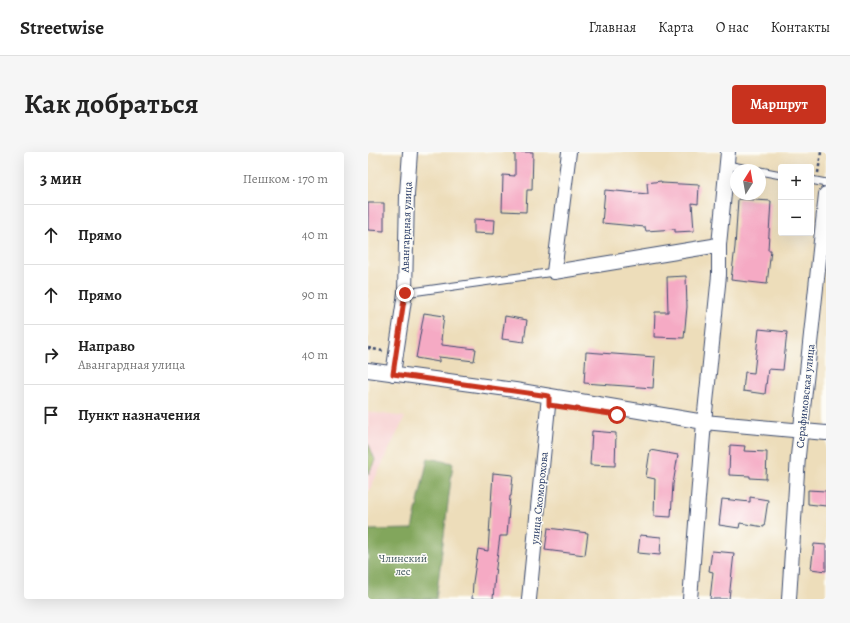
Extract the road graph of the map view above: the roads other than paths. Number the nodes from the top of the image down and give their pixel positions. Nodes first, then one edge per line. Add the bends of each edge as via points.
1 (410, 152) edge
2 (569, 152) edge
3 (727, 159) edge
4 (739, 164) edge
5 (766, 172) edge
6 (778, 174) edge
7 (814, 181) edge
8 (826, 183) edge
9 (826, 194) edge
10 (719, 245) junction
11 (554, 272) junction
12 (405, 293) junction
13 (368, 370) edge
14 (393, 374) junction
15 (549, 396) junction
16 (704, 422) junction
17 (801, 430) junction
18 (826, 432) edge
19 (529, 599) edge
20 (690, 599) edge
21 (788, 599) edge

1 - 12 street, Авангардная улица
2 - 11 street
3 - 4 lane
3 - 10 street
5 - 6 lane
7 - 8 lane
9 - 17 street, Серафимовская улица
10 - 11 street
10 - 16 street
11 - 12 lane
12 - 14 street, Авангардная улица
13 - 14 street
14 - 15 street
15 - 16 street
15 - 19 street, улица Скоморохова
16 - 17 street
16 - 20 street
17 - 18 street
17 - 21 street, Серафимовская улица

